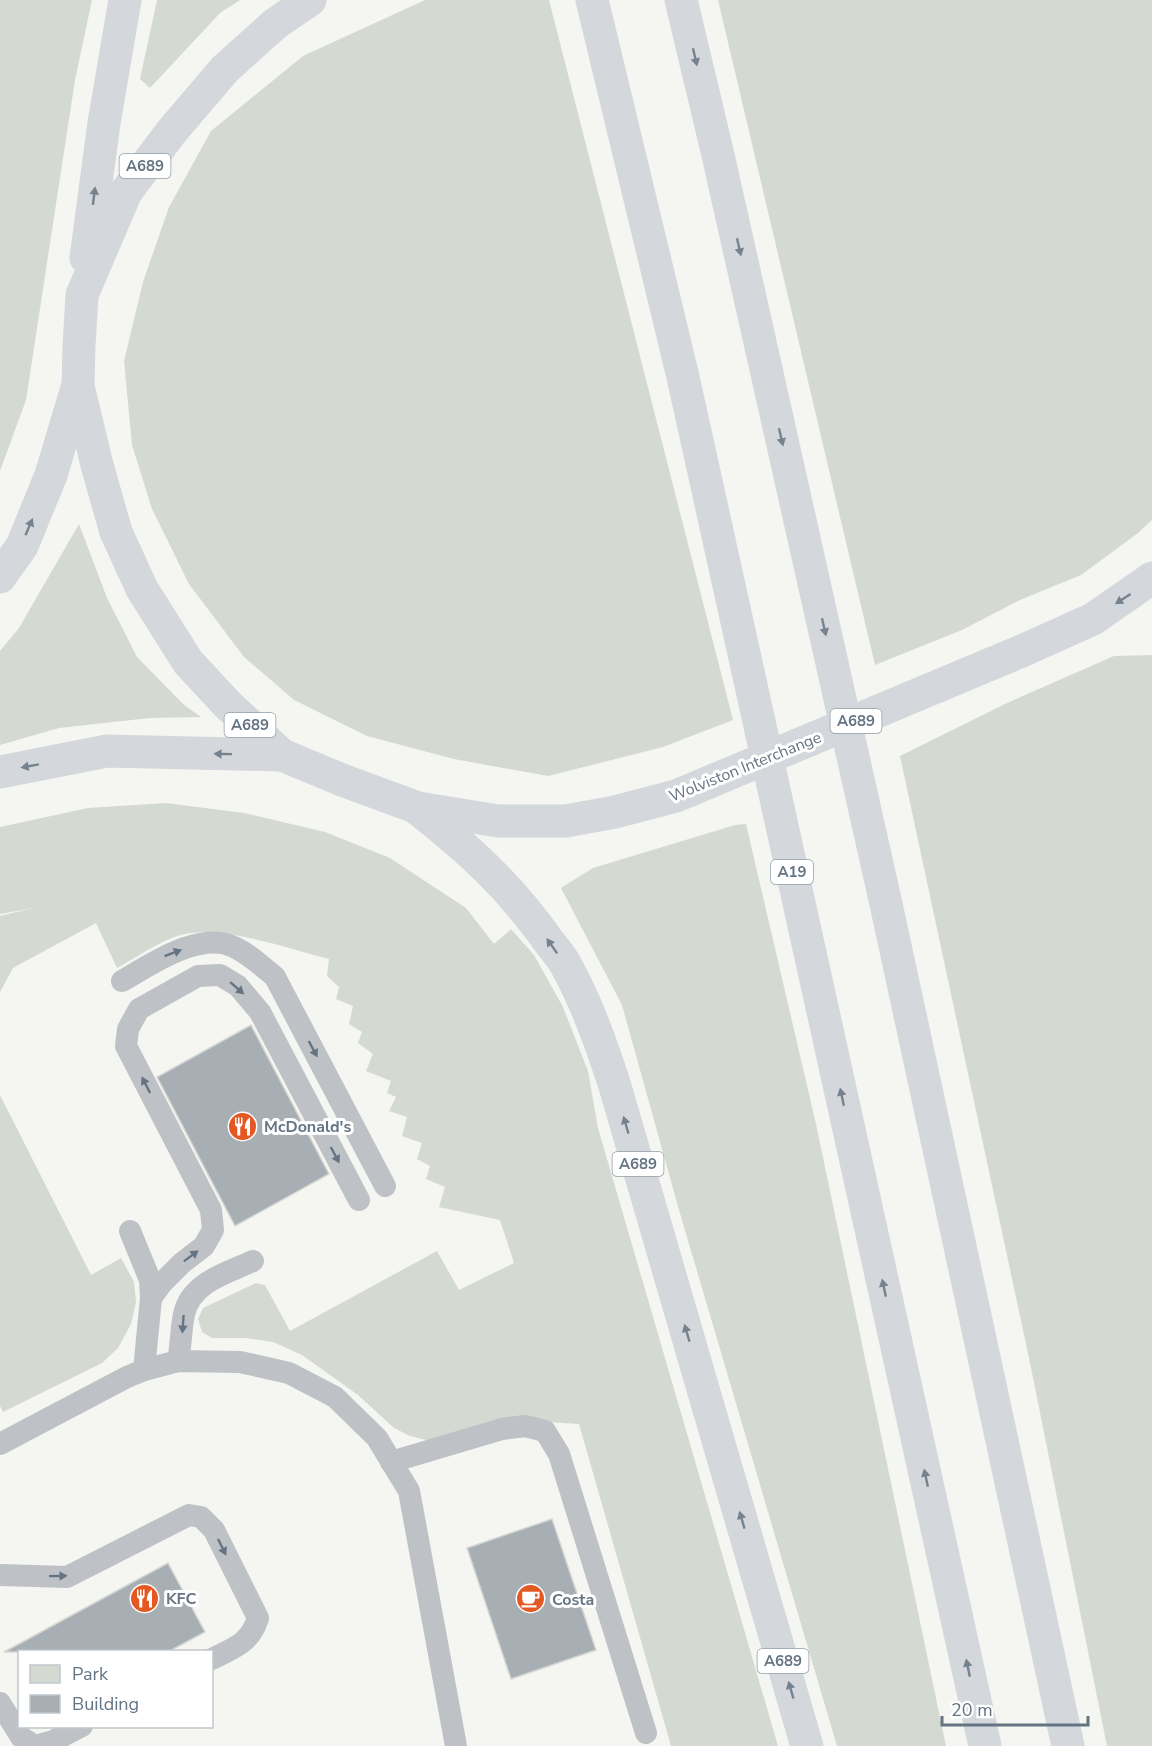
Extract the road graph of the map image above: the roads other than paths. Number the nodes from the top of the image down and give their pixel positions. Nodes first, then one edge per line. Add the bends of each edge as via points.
1 (125, 0) edge
2 (310, 0) edge
3 (592, 0) edge
4 (681, 0) edge
5 (82, 295) junction
6 (78, 386) junction
7 (0, 578) edge
8 (1152, 578) edge
9 (282, 755) junction
10 (0, 772) edge
11 (417, 808) junction
12 (122, 981) dead end
13 (385, 1186) dead end
14 (359, 1200) dead end
15 (130, 1231) dead end
16 (253, 1261) dead end
17 (152, 1298) junction
18 (178, 1361) junction
19 (144, 1370) junction
20 (0, 1444) edge
21 (392, 1462) junction
22 (0, 1575) edge
23 (213, 1658) edge
24 (0, 1703) edge
25 (78, 1728) edge
26 (646, 1733) dead end
27 (456, 1746) edge
28 (807, 1746) edge
29 (985, 1746) edge
30 (1068, 1746) edge

5 -> 1 highway via 104,123
2 - 5 highway, Wolviston Interchange / A689 via 275,24 225,69 172,131 126,192
29 -> 3 highway, A19 via 683,377
4 -> 30 highway via 886,904
5 - 6 highway, Wolviston Interchange / A689
7 -> 6 highway, A689 via 21,546 51,475
6 - 9 highway, Wolviston Interchange / A689 via 116,532 142,589 188,662
8 -> 11 highway, Wolviston Interchange / A689 via 1092,619 676,796 566,821 498,821
9 -> 10 highway, A689 via 107,751
9 - 11 highway, Wolviston Interchange / A689
28 -> 11 highway, A689 via 594,1024 567,967 536,923 467,848
12 -> 13 lane via 168,954 203,943 231,945 251,957 275,977
17 -> 14 lane via 162,1283 204,1246 213,1230 211,1210 126,1046 128,1029 139,1009 198,976 220,975 238,986 260,1012
15 - 17 lane via 150,1280
16 -> 18 lane via 209,1281 194,1294 184,1313
17 - 19 lane
18 - 19 lane
18 - 21 lane via 240,1362 289,1373 335,1397 377,1438
19 - 20 lane
21 - 26 lane via 502,1429 525,1426 545,1431 560,1454
21 - 27 lane via 409,1491
22 -> 23 lane via 67,1577 189,1515 201,1517 214,1530 258,1618 253,1632 240,1644
24 - 25 lane via 21,1737 35,1746 53,1742

